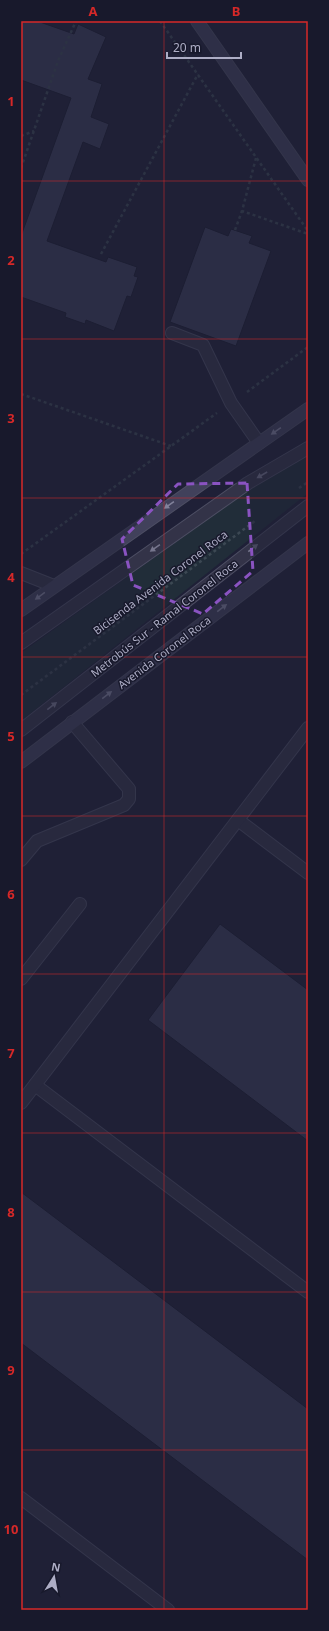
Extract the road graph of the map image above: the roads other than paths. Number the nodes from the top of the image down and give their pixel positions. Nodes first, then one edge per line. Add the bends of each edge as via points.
1 (197, 21) edge
2 (308, 180) edge
3 (172, 333) dead end
4 (308, 409) edge
5 (259, 443) junction
6 (308, 448) edge
7 (308, 506) edge
8 (308, 543) edge
9 (21, 573) edge
10 (54, 586) junction
11 (21, 610) edge
12 (21, 643) edge
13 (72, 722) junction
14 (308, 728) edge
15 (21, 730) edge
16 (21, 762) edge
17 (238, 820) junction
18 (21, 860) edge
19 (308, 873) edge
20 (80, 904) dead end
21 (21, 978) edge
22 (35, 1085) junction
23 (21, 1103) edge
24 (308, 1292) edge
25 (21, 1498) edge
26 (168, 1610) edge

1 - 2 main road
3 - 5 lane via 203,345 231,403
4 -> 5 main road
5 -> 10 main road
6 -> 12 lane via 248,483
15 -> 7 lane, Metrobús Sur - Ramal Coronel Roca
13 -> 8 main road, Avenida Coronel Roca
9 - 10 lane
10 -> 11 main road
13 - 16 main road, Avenida Coronel Roca
13 - 18 lane via 129,789 129,799 124,805 37,841
14 - 17 lane
17 - 19 lane
17 - 22 lane
20 - 21 lane
22 - 23 lane
22 - 24 lane
25 - 26 lane

